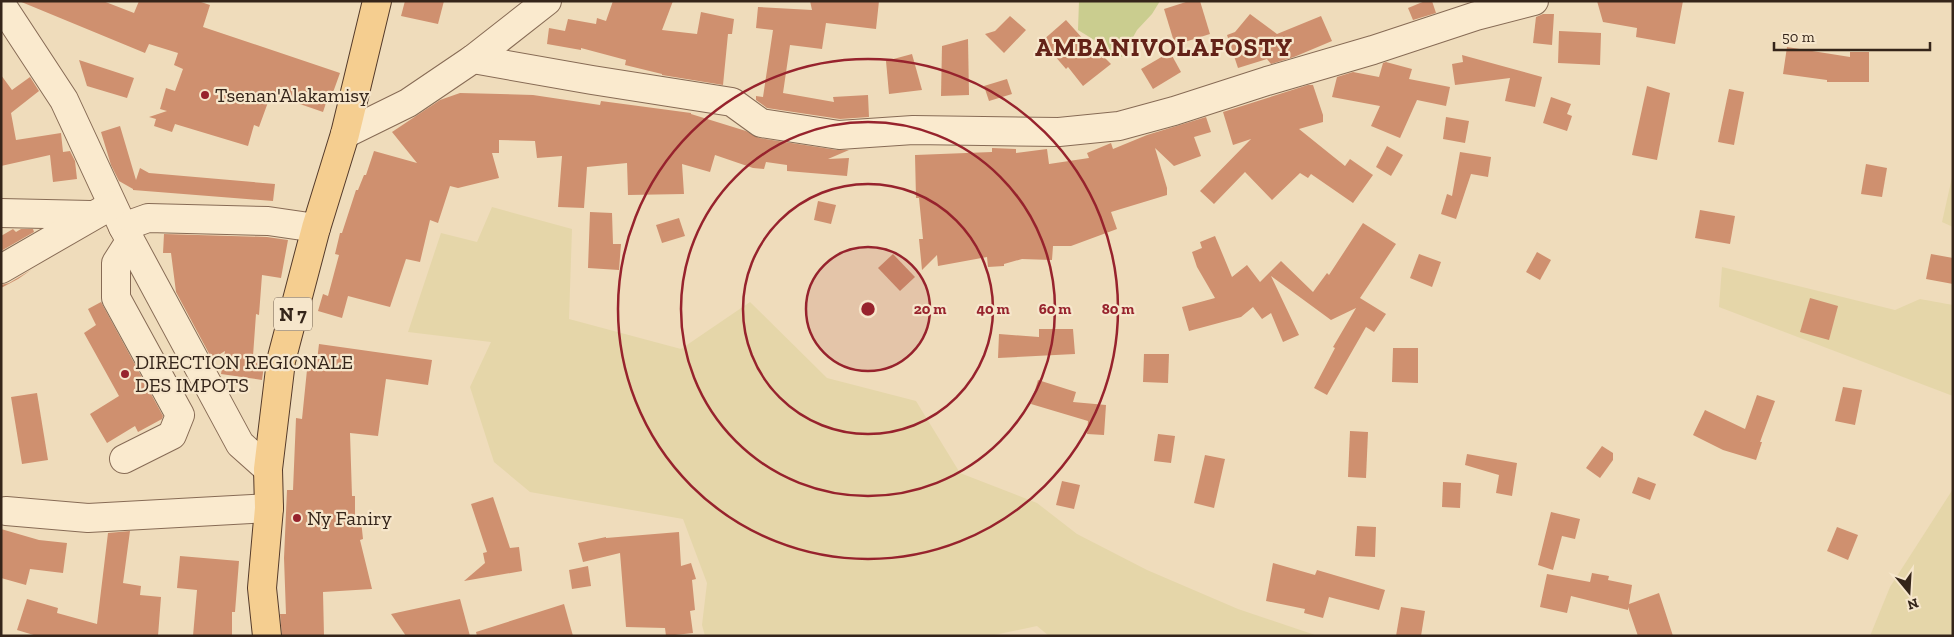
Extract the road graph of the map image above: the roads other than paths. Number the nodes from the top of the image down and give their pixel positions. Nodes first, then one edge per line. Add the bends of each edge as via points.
1 (377, 1) edge
2 (547, 1) edge
3 (1534, 1) edge
4 (3, 10) edge
5 (473, 59) junction
6 (345, 134) junction
7 (1, 213) edge
8 (114, 222) junction
9 (316, 228) junction
10 (1, 269) edge
11 (124, 459) dead end
12 (268, 469) junction
13 (269, 508) junction
14 (6, 511) dead end
15 (267, 636) edge

1 - 6 main road, N 7
2 - 5 street
3 - 5 street via 1476,16 1174,111 1119,126 1059,132 913,130 839,135 761,123 732,102
4 - 8 street via 64,100
5 - 6 street via 408,103
6 - 9 main road, N 7
7 - 8 street
8 - 9 street via 148,218 268,221
8 - 10 street
8 - 11 street via 116,298 180,415 172,435
8 - 12 street via 240,444
9 - 12 main road, N 7 via 280,361
12 - 13 main road, N 7
13 - 14 street via 88,518
13 - 15 main road, N 7 via 262,588

